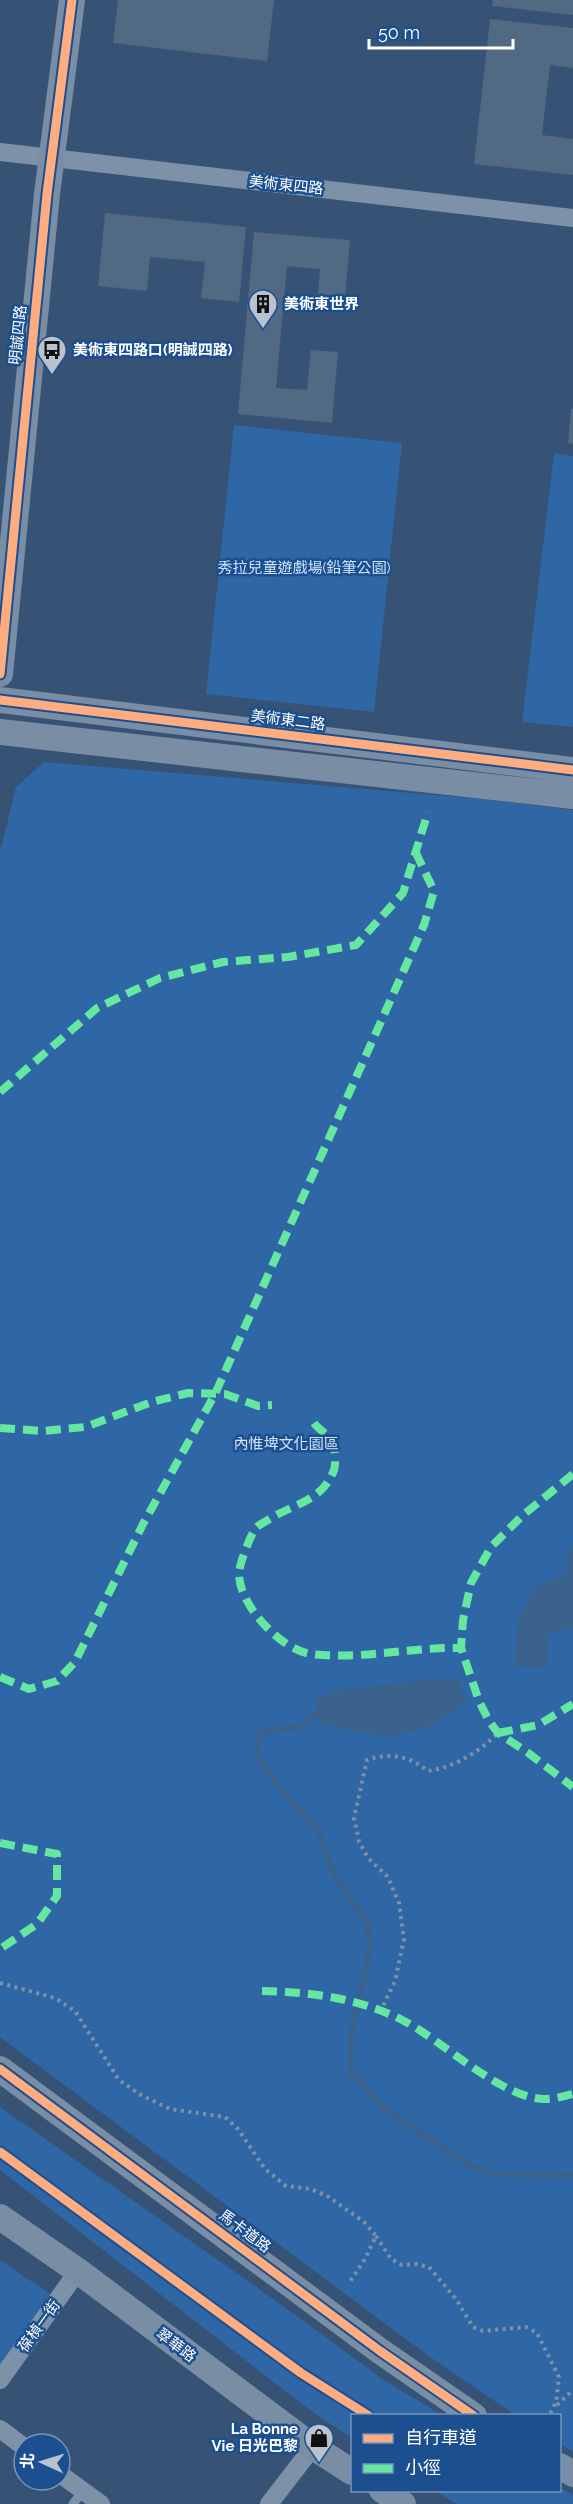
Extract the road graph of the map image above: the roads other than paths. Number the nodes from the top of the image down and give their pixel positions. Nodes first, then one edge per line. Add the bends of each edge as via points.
1 (72, 0) edge
2 (0, 152) edge
3 (51, 159) junction
4 (573, 218) edge
5 (0, 674) edge
6 (0, 700) edge
7 (0, 732) edge
8 (573, 770) edge
9 (573, 796) edge
10 (0, 2069) edge
11 (0, 2217) edge
12 (78, 2271) junction
13 (0, 2380) edge
14 (473, 2414) edge
15 (313, 2447) junction
16 (351, 2471) edge
17 (385, 2492) edge
18 (78, 2498) edge
19 (101, 2504) edge
20 (269, 2504) edge
21 (403, 2504) edge

1 - 3 street, 明誠四路
2 - 3 street, 美術東四路
3 - 4 street, 美術東四路
3 - 5 street, 明誠四路
6 - 8 street, 美術東二路
7 - 9 street
10 - 14 street, 馬卡道路 via 380,2351
11 - 12 street, 翠華路
12 - 13 street, 葆楨一街
12 - 15 street, 翠華路
15 - 16 street, 翠華路
15 - 20 street
17 - 21 street
18 - 19 street

